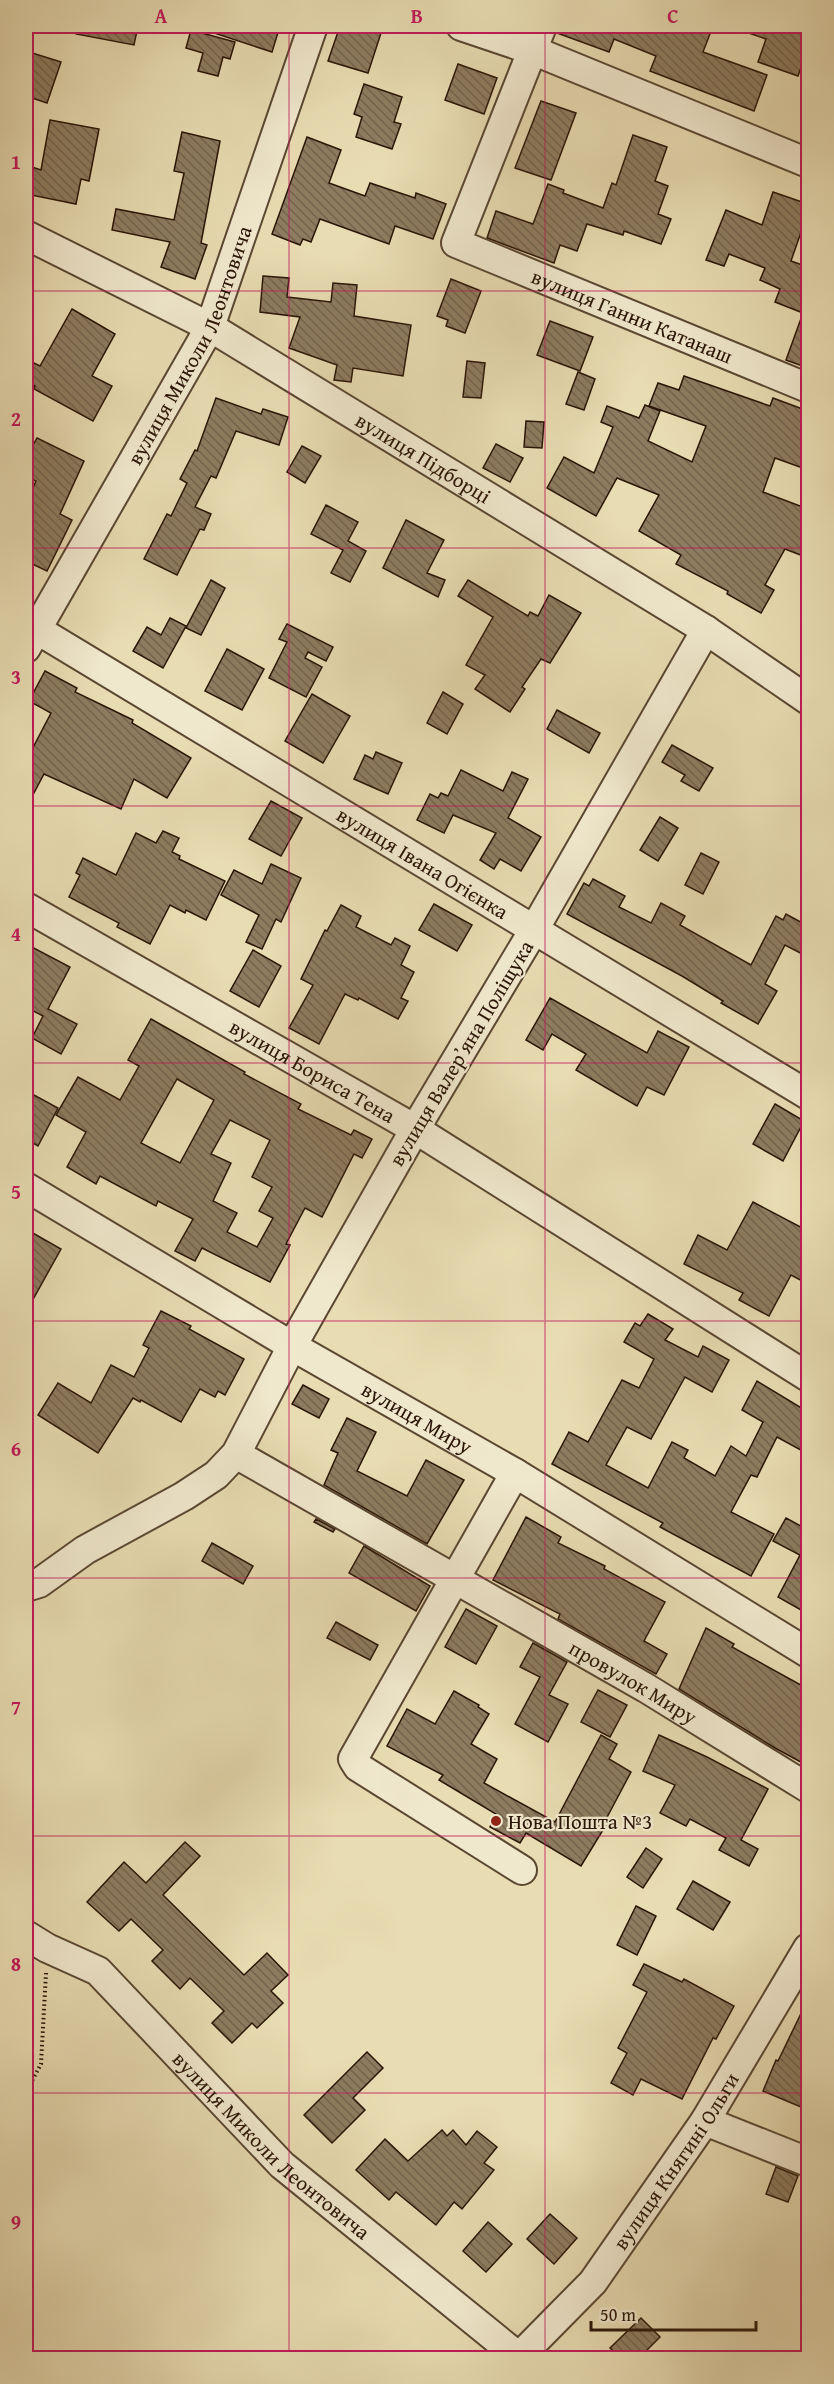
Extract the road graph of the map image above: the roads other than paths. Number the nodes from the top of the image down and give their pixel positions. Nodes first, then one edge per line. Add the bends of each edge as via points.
1 (313, 26) edge
2 (460, 26) edge
3 (537, 38) edge
4 (808, 163) edge
5 (26, 235) edge
6 (210, 327) junction
7 (808, 388) edge
8 (706, 630) junction
9 (31, 639) edge
10 (808, 700) edge
11 (26, 907) edge
12 (535, 928) junction
13 (808, 1095) edge
14 (415, 1129) junction
15 (26, 1187) edge
16 (292, 1346) junction
17 (808, 1377) edge
18 (236, 1454) junction
19 (515, 1473) junction
20 (454, 1579) junction
21 (26, 1587) edge
22 (808, 1653) edge
23 (808, 1788) edge
24 (522, 1870) dead end
25 (36, 1942) edge
26 (808, 1948) edge
27 (705, 2121) junction
28 (808, 2162) edge
29 (520, 2358) edge

1 - 6 street, вулиця Миколи Леонтовича
2 - 3 street
3 - 4 street
3 - 7 street, вулиця Ганни Катанаш via 456,243
5 - 6 street, вулиця Підборці
6 - 8 street, вулиця Підборці
6 - 9 street, вулиця Миколи Леонтовича
8 - 10 street, вулиця Підборці
8 - 12 street, вулиця Валерʼяна Поліщука
9 - 12 street, вулиця Івана Огієнка
11 - 14 street, вулиця Бориса Тена
12 - 13 street, вулиця Івана Огієнка
12 - 14 street, вулиця Валерʼяна Поліщука
14 - 16 street, вулиця Валерʼяна Поліщука
14 - 17 street, вулиця Бориса Тена
15 - 16 street, вулиця Миру
16 - 18 street, вулиця Валерʼяна Поліщука
16 - 19 street, вулиця Миру
18 - 20 street, провулок Миру
18 - 21 street, вулиця Валерʼяна Поліщука via 216,1475 184,1496 85,1550 39,1583
19 - 20 street
19 - 22 street, вулиця Миру
20 - 23 street, провулок Миру
20 - 24 street via 353,1759 358,1767
25 - 29 street, вулиця Миколи Леонтовича via 98,1971 282,2165
26 - 27 street, вулиця Княгині Ольги
27 - 28 street
27 - 29 street, вулиця Княгині Ольги via 593,2282

